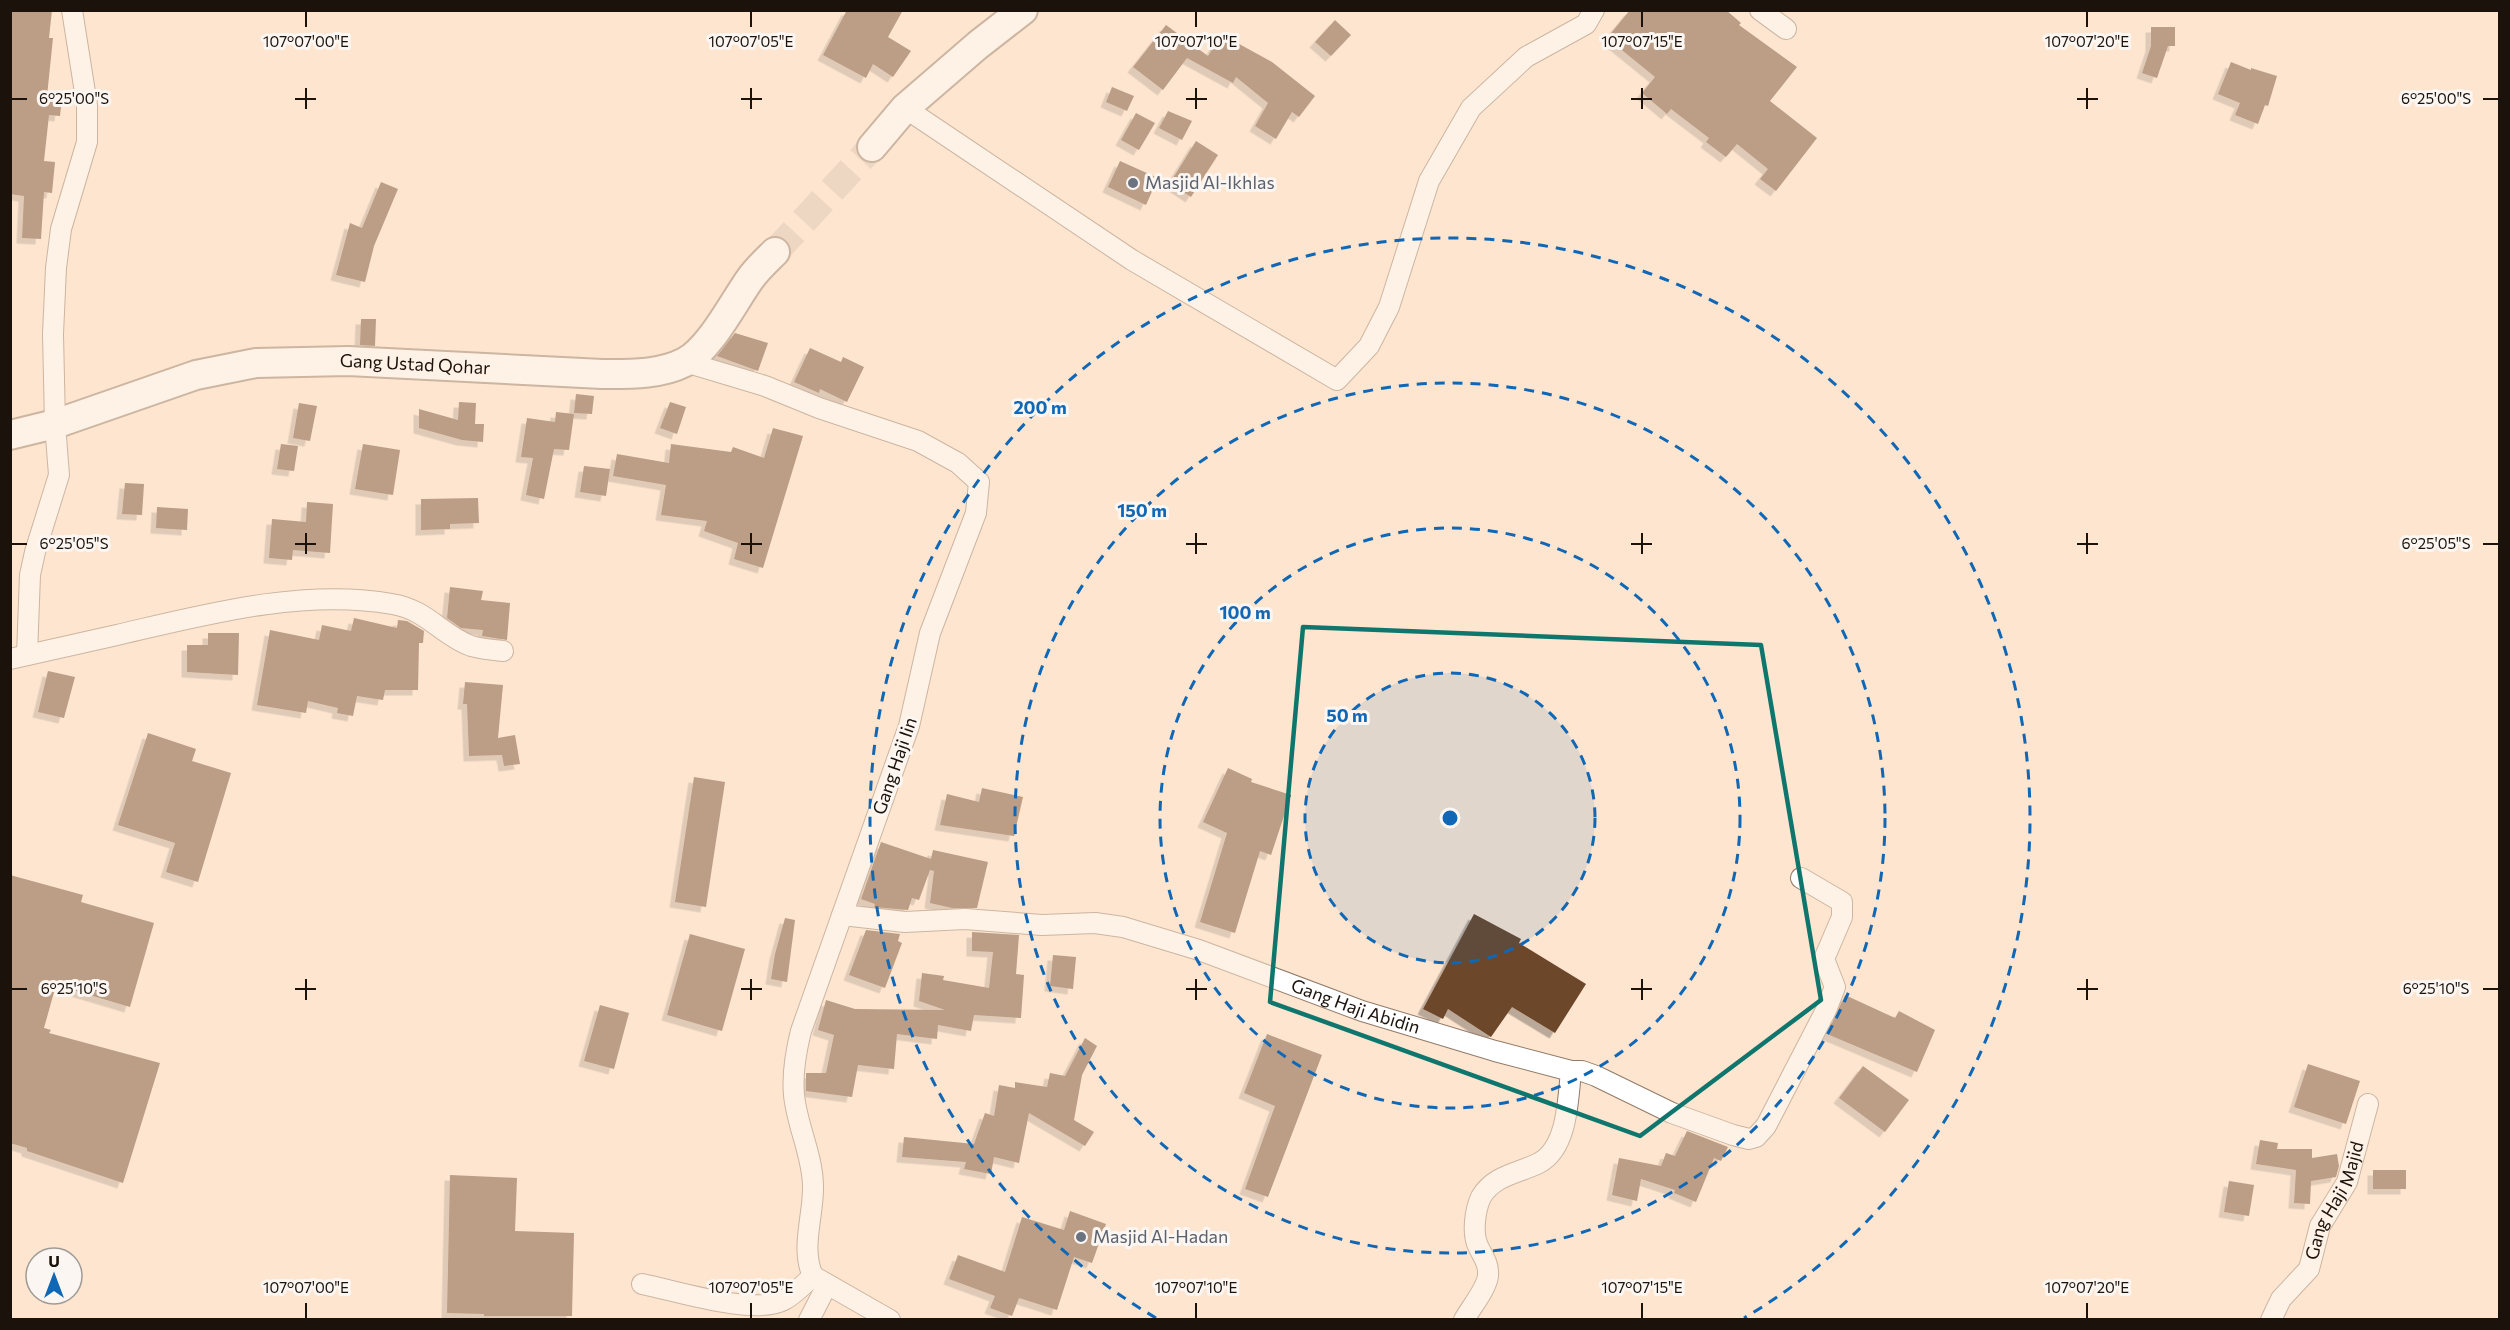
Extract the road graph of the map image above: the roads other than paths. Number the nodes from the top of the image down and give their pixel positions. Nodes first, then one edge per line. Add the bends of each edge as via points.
1 (72, 10) edge
2 (1023, 10) edge
3 (1594, 10) edge
4 (1760, 10) edge
5 (1786, 29) dead end
6 (904, 108) junction
7 (872, 147) tunnel mouth
8 (775, 252) tunnel mouth
9 (685, 362) junction
10 (55, 424) junction
11 (10, 435) edge
12 (503, 651) dead end
13 (19, 657) edge
14 (1801, 878) dead end
15 (842, 915) junction
16 (1570, 1071) junction
17 (2368, 1104) dead end
18 (820, 1280) junction
19 (642, 1284) dead end
20 (809, 1320) edge
21 (890, 1320) edge
22 (1464, 1320) edge
23 (2271, 1320) edge

1 - 10 street via 87,105 87,142 61,229 56,268
2 - 6 street
3 - 6 street via 1586,24 1526,57 1471,108 1430,181 1389,307 1368,346 1337,380 1132,260
4 - 5 street
6 - 7 street
8 - 9 street, Gang Ustad Qohar via 752,276 702,350
9 - 10 street, Gang Ustad Qohar via 637,374 348,361 256,363 186,378
9 - 15 street, Gang Haji Iin via 918,441 958,463 979,482 976,513 930,633 909,726
10 - 11 street, Gang Ustad Qohar
10 - 13 street via 59,476 34,552
12 - 13 street via 470,646 407,607 343,599 191,617
14 - 16 street, Gang Haji Abidin via 1842,902 1842,918 1824,959 1835,987 1771,1116 1756,1137 1733,1135 1672,1113 1596,1076
15 - 16 street, Gang Haji Abidin via 905,922 965,919 1042,926 1095,923 1123,927 1199,950 1362,1011
15 - 18 street, Gang Haji Iin via 795,1057 794,1094 813,1186 807,1264
16 - 22 street via 1569,1102 1562,1132 1552,1152 1540,1163 1497,1180 1480,1199 1475,1239 1488,1264 1487,1281
17 - 23 street, Gang Haji Majid via 2348,1182 2320,1226 2309,1269 2281,1299
18 - 19 street via 764,1307
18 - 20 street
18 - 21 street

